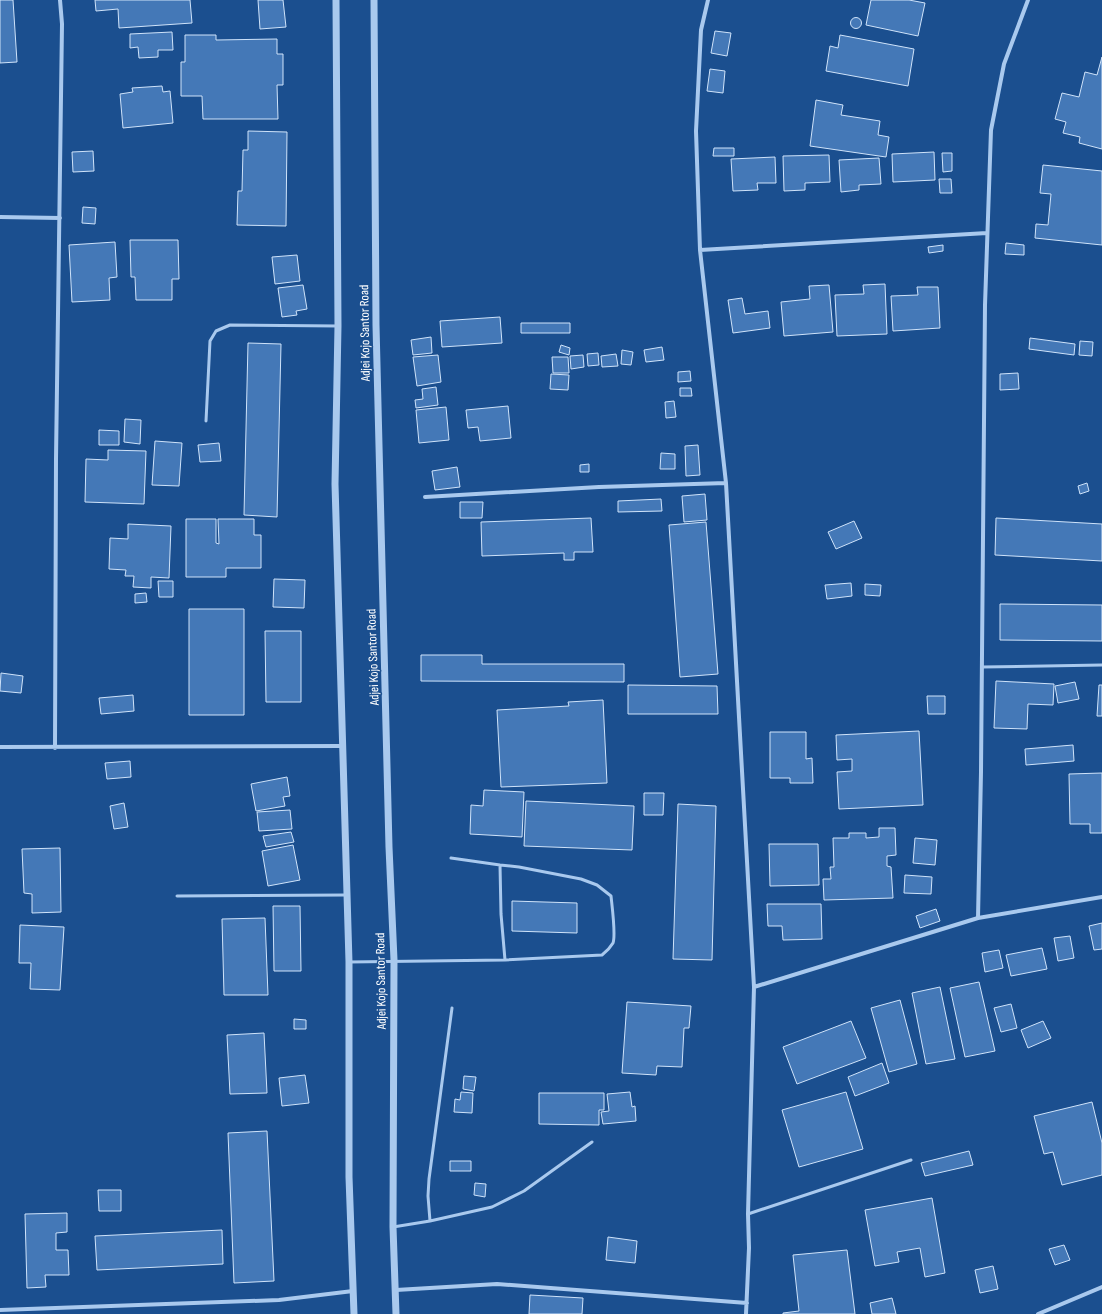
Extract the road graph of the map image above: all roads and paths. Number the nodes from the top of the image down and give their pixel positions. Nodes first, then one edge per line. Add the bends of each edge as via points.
1 (60, 0) edge
2 (336, 0) edge
3 (374, 0) edge
4 (708, 0) edge
5 (1028, 0) edge
6 (0, 217) edge
7 (60, 218) junction
8 (987, 233) junction
9 (700, 250) junction
10 (338, 326) junction
11 (206, 421) dead end
12 (726, 483) junction
13 (425, 497) dead end
14 (1102, 665) edge
15 (982, 667) junction
16 (342, 746) junction
17 (0, 747) edge
18 (54, 748) junction
19 (451, 858) dead end
20 (500, 866) junction
21 (346, 895) junction
22 (177, 896) dead end
23 (1102, 897) edge
24 (978, 918) junction
25 (394, 960) junction
26 (505, 960) junction
27 (349, 962) junction
28 (754, 987) junction
29 (452, 1008) dead end
30 (592, 1142) dead end
31 (910, 1160) dead end
32 (748, 1214) junction
33 (430, 1221) junction
34 (393, 1226) junction
35 (1102, 1287) edge
36 (396, 1290) junction
37 (353, 1291) junction
38 (747, 1302) junction
39 (0, 1310) edge
40 (354, 1314) edge
41 (396, 1314) edge
42 (746, 1314) edge
43 (1038, 1314) edge

1 - 7 street
2 - 10 street, Adjei Kojo Santor Road
3 - 25 street, Adjei Kojo Santor Road via 376,325
4 - 9 street via 701,30 696,131
5 - 8 street via 1004,64 991,130
6 - 7 street
7 - 18 street
8 - 9 street
8 - 15 street
9 - 12 street
10 - 11 lane via 230,325 216,331 210,341
10 - 16 street, Adjei Kojo Santor Road via 335,484
12 - 13 street
12 - 28 street
14 - 15 lane
15 - 24 street
16 - 18 street
16 - 21 street, Adjei Kojo Santor Road
17 - 18 street
19 - 20 lane
20 - 26 lane
20 - 26 lane via 519,867 598,884 611,896 613,918 614,942 602,955
21 - 22 lane
21 - 27 street, Adjei Kojo Santor Road
23 - 24 street
24 - 28 street
25 - 26 lane
25 - 27 lane
25 - 34 street, Adjei Kojo Santor Road
27 - 37 street, Adjei Kojo Santor Road via 349,1177
28 - 32 street
29 - 33 lane via 429,1179
30 - 33 lane via 524,1191 492,1207
31 - 32 lane
32 - 38 street
33 - 34 lane
34 - 36 street, Adjei Kojo Santor Road
35 - 43 street
36 - 38 street via 497,1284
36 - 41 street, Adjei Kojo Santor Road
37 - 39 street via 279,1300
37 - 40 street, Adjei Kojo Santor Road
38 - 42 street

